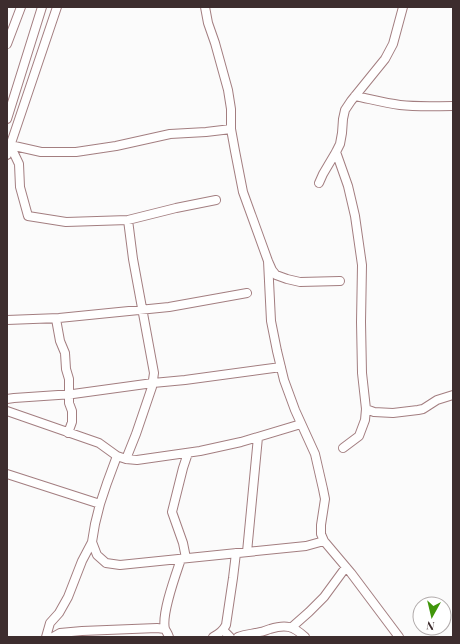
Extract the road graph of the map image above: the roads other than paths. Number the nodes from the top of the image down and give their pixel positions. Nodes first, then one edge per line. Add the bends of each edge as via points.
1 (21, 7) edge
2 (42, 7) edge
3 (57, 7) edge
4 (205, 7) edge
5 (402, 7) edge
6 (7, 44) edge
7 (11, 93) edge
8 (355, 96) junction
9 (453, 106) edge
10 (7, 119) edge
11 (231, 129) junction
12 (10, 145) junction
13 (336, 152) junction
14 (7, 155) edge
15 (319, 183) dead end
16 (216, 200) dead end
17 (128, 220) junction
18 (268, 261) junction
19 (340, 281) dead end
20 (247, 293) dead end
21 (142, 310) junction
22 (56, 318) junction
23 (7, 320) edge
24 (281, 367) junction
25 (153, 383) junction
26 (69, 394) junction
27 (453, 395) edge
28 (7, 399) edge
29 (366, 409) junction
30 (7, 411) edge
31 (301, 424) junction
32 (68, 433) junction
33 (258, 437) junction
34 (343, 448) dead end
35 (188, 453) junction
36 (117, 456) junction
37 (126, 459) junction
38 (7, 474) edge
39 (100, 504) junction
40 (324, 541) junction
41 (92, 542) junction
42 (247, 552) junction
43 (236, 553) junction
44 (184, 558) junction
45 (346, 566) junction
46 (292, 628) junction
47 (165, 629) junction
48 (223, 630) junction
49 (46, 637) edge
50 (53, 637) edge
51 (169, 637) edge
52 (213, 637) edge
53 (230, 637) edge
54 (238, 637) edge
55 (305, 637) edge
56 (397, 637) edge

1 - 6 street
2 - 7 street
3 - 12 street
4 - 11 street via 228,90
5 - 8 street via 388,54
7 - 10 street
8 - 9 street via 400,105
8 - 13 street via 345,110 340,144
11 - 12 street via 170,134 76,152 41,152
11 - 18 street via 243,192
12 - 14 street
12 - 17 street via 19,164 20,187 28,216 66,222
13 - 15 street
13 - 29 street via 356,216 362,265 362,373
16 - 17 street
17 - 21 street
18 - 19 street via 276,275 287,279 300,282
18 - 24 street via 271,321
20 - 21 street
21 - 22 street
21 - 25 street via 154,373
22 - 23 street
22 - 26 street via 65,353
24 - 25 street
24 - 31 street
25 - 26 street
25 - 37 street
26 - 28 street
26 - 32 street via 72,422
27 - 29 street via 418,410 394,413
29 - 34 street via 359,436
30 - 32 street
31 - 33 street
31 - 40 street via 315,454 323,488 325,499 321,534
32 - 36 street via 99,443
33 - 35 street
33 - 42 street
35 - 37 street via 137,460
35 - 44 street via 172,512 183,543
36 - 37 street
36 - 39 street
38 - 39 street
39 - 41 street
40 - 42 street via 306,546
40 - 45 street
41 - 44 street via 97,556 106,563 120,565
41 - 49 street via 68,597 59,614 50,623
42 - 43 street
43 - 44 street
43 - 48 street via 226,625
44 - 47 street via 164,618
45 - 46 street via 324,597
45 - 56 street
46 - 54 street via 277,627
46 - 55 street
47 - 50 street via 82,631 60,633
47 - 51 street
48 - 52 street
48 - 53 street

